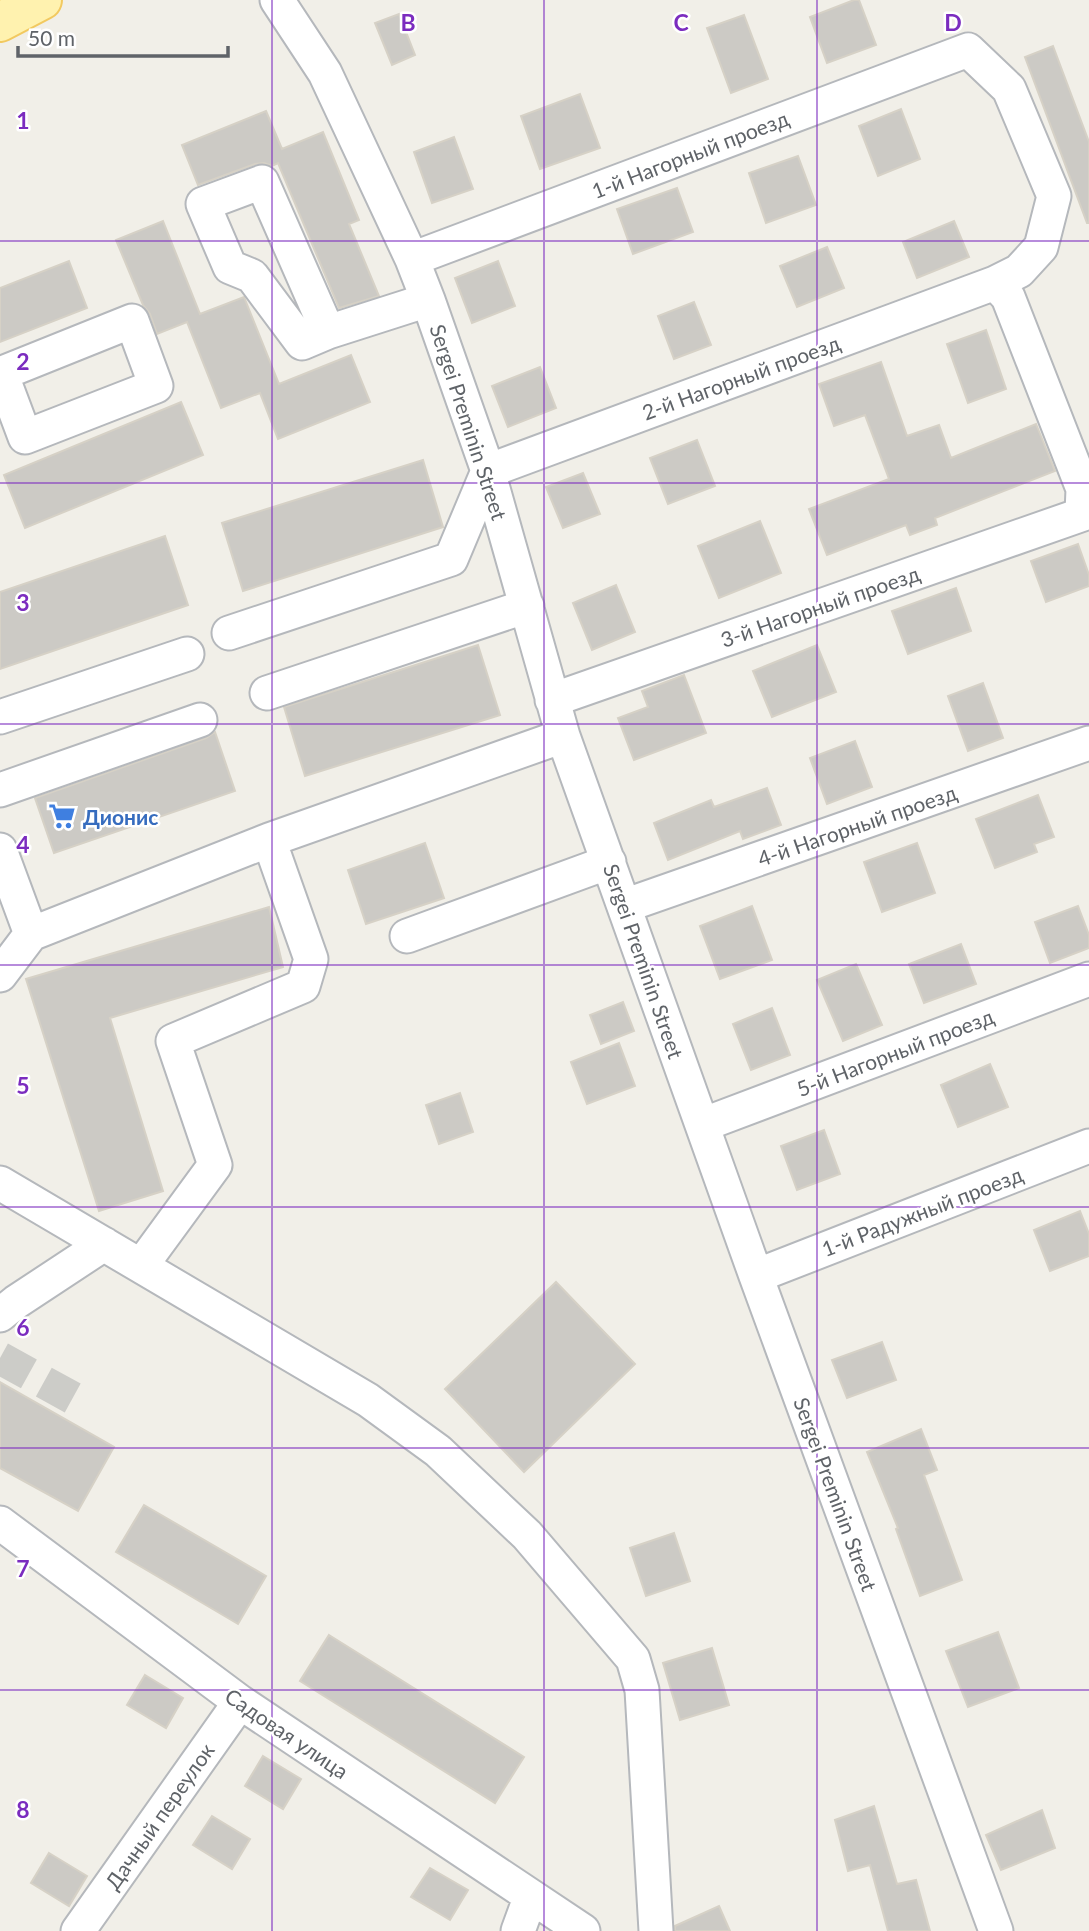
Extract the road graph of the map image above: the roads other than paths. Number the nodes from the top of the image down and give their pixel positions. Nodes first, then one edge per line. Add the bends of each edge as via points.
1 (42, 0) edge
2 (277, 0) edge
3 (0, 22) edge
4 (968, 50) joint
5 (411, 259) junction
6 (995, 283) junction
7 (428, 300) junction
8 (328, 332) junction
9 (1, 374) edge
10 (488, 471) junction
11 (1085, 513) edge
12 (527, 606) junction
13 (229, 632) dead end
14 (187, 654) dead end
15 (267, 693) dead end
16 (552, 700) junction
17 (0, 717) edge
18 (200, 720) dead end
19 (563, 736) junction
20 (1089, 743) edge
21 (0, 790) edge
22 (269, 840) junction
23 (0, 850) edge
24 (609, 862) junction
25 (624, 906) junction
26 (31, 934) junction
27 (407, 936) dead end
28 (0, 975) edge
29 (1089, 979) edge
30 (702, 1125) junction
31 (1089, 1146) edge
32 (0, 1183) edge
33 (104, 1244) junction
34 (141, 1266) junction
35 (756, 1276) junction
36 (4, 1306) edge
37 (0, 1523) edge
38 (240, 1702) junction
39 (530, 1898) junction
40 (78, 1931) edge
41 (518, 1931) edge
42 (583, 1931) edge
43 (656, 1931) edge
44 (996, 1931) edge

1 - 3 main road
2 - 5 street, Sergei Preminin Street via 325,74
4 - 5 street, 1-й Нагорный проезд
4 - 6 street, 2-й Нагорный проезд via 1009,89 1054,196 1041,247 1019,271
5 - 7 street, Sergei Preminin Street
6 - 10 street, 2-й Нагорный проезд
6 - 11 street via 1008,297 1083,489
7 - 8 street
7 - 10 street, Sergei Preminin Street
8 - 8 street via 262,182 203,204 230,267 252,276 302,342
9 - 9 street via 25,437 156,386 132,321
10 - 12 street, Sergei Preminin Street
10 - 13 street via 451,559
11 - 16 street, 3-й Нагорный проезд
12 - 15 street
12 - 16 street, Sergei Preminin Street
14 - 17 street
16 - 19 street, Sergei Preminin Street
18 - 21 street
19 - 22 street
19 - 24 street, Sergei Preminin Street
20 - 25 street, 4-й Нагорный проезд
22 - 26 street
22 - 34 street via 311,959 303,986 173,1041 215,1165
23 - 26 street
24 - 25 street, Sergei Preminin Street
24 - 27 street
25 - 30 street, Sergei Preminin Street
26 - 28 street
29 - 30 street, 5-й Нагорный проезд
30 - 35 street, Sergei Preminin Street
31 - 35 street, 1-й Радужный проезд
32 - 33 street
33 - 34 street
33 - 36 street
34 - 43 street via 368,1400 438,1451 527,1535 634,1659 642,1690
35 - 44 street, Sergei Preminin Street
37 - 38 street, Садовая улица
38 - 39 street, Садовая улица
38 - 40 street, Дачный переулок
39 - 41 street
39 - 42 street, Садовая улица

